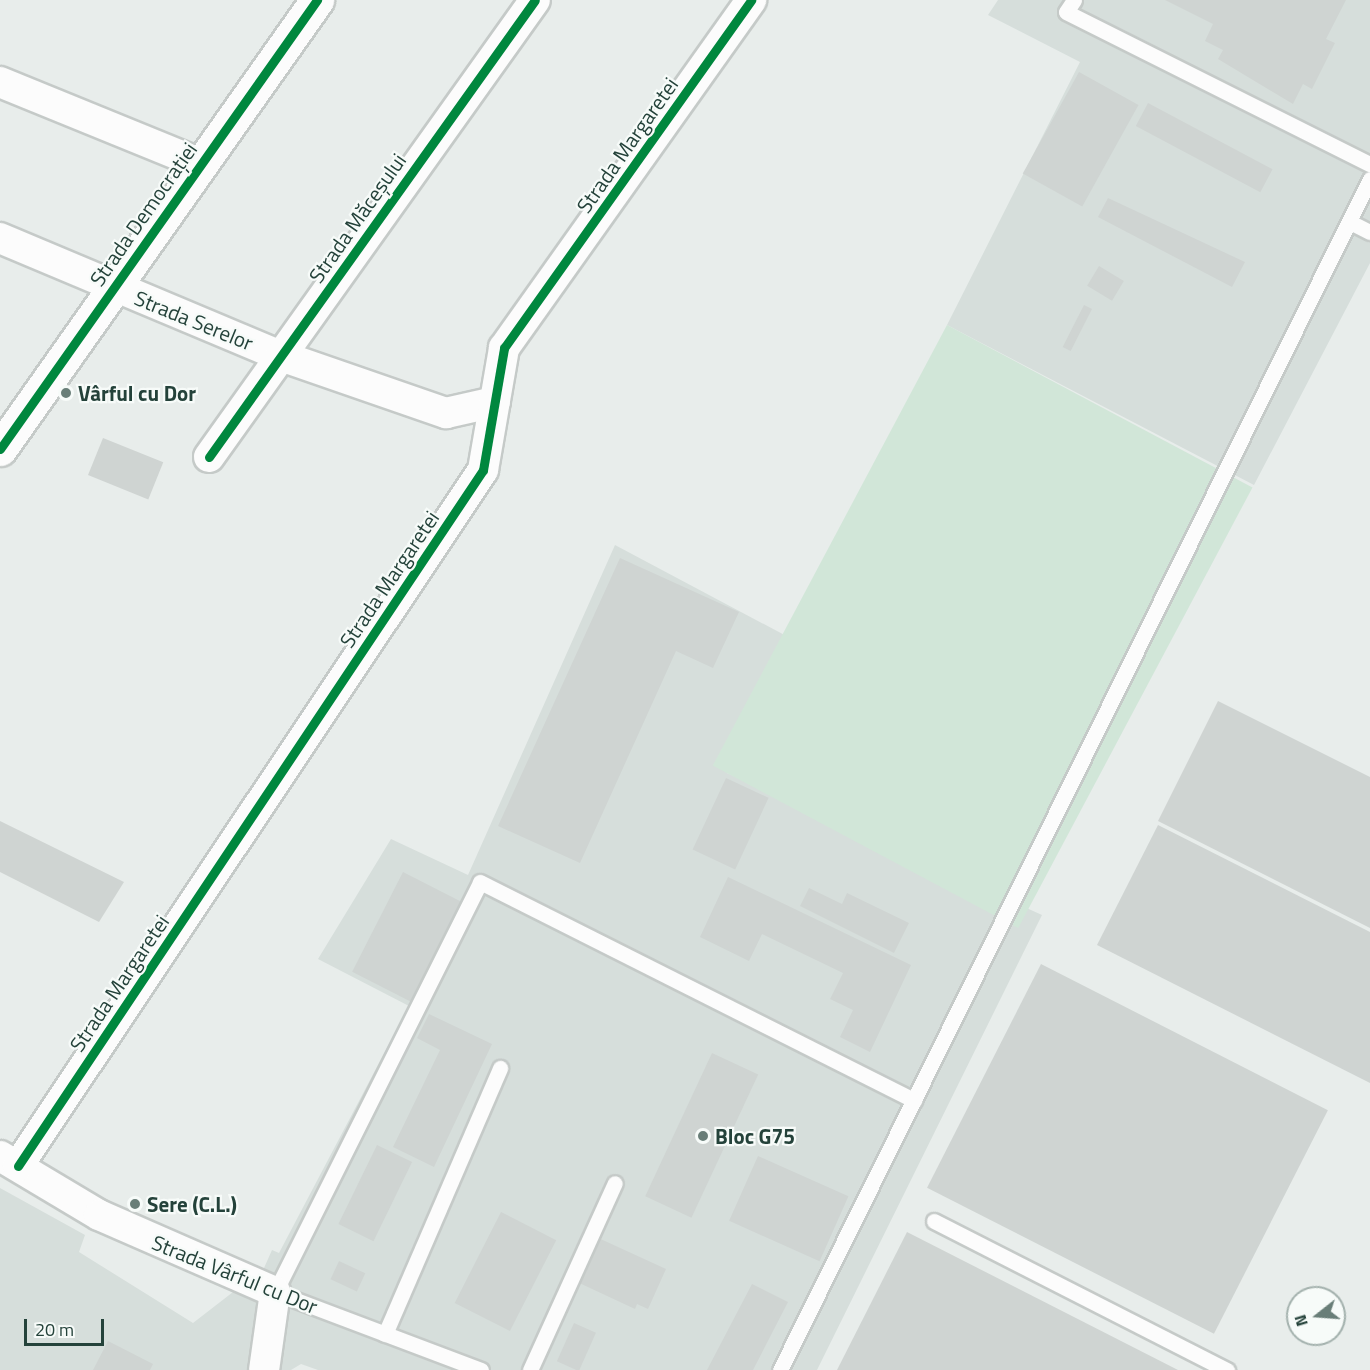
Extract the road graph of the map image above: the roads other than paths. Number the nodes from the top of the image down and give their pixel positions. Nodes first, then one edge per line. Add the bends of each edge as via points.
1 (317, 0) edge
2 (535, 0) edge
3 (751, 0) edge
4 (1074, 0) edge
5 (0, 82) edge
6 (201, 164) junction
7 (1370, 164) edge
8 (1370, 179) edge
9 (1350, 222) junction
10 (1370, 232) edge
11 (0, 238) edge
12 (114, 287) junction
13 (281, 356) junction
14 (495, 402) junction
15 (0, 449) edge
16 (209, 457) dead end
17 (500, 1068) dead end
18 (914, 1100) junction
19 (9, 1161) edge
20 (615, 1183) dead end
21 (934, 1221) dead end
22 (275, 1292) junction
23 (385, 1334) junction
24 (264, 1370) edge
25 (481, 1370) edge
26 (530, 1370) edge
27 (780, 1370) edge
28 (1227, 1370) edge

1 - 6 street, Strada Democrației
2 - 13 street, Strada Măceșului
3 - 14 street, Strada Margaretei via 504,348
4 - 7 lane via 1066,12
5 - 6 street
6 - 12 street, Strada Democrației
8 - 9 lane
9 - 10 lane
9 - 18 lane
11 - 12 street, Strada Serelor
12 - 13 street, Strada Serelor
12 - 15 street, Strada Democrației
13 - 14 street, Strada Serelor via 446,413
13 - 16 street, Strada Măceșului
14 - 19 street, Strada Margaretei via 483,470
17 - 23 lane
18 - 22 lane via 480,882
18 - 27 lane
19 - 22 street, Strada Vârful cu Dor via 99,1215
20 - 26 lane
21 - 28 lane
22 - 23 lane, Strada Vârful cu Dor
22 - 24 street
23 - 25 lane, Strada Vârful cu Dor

